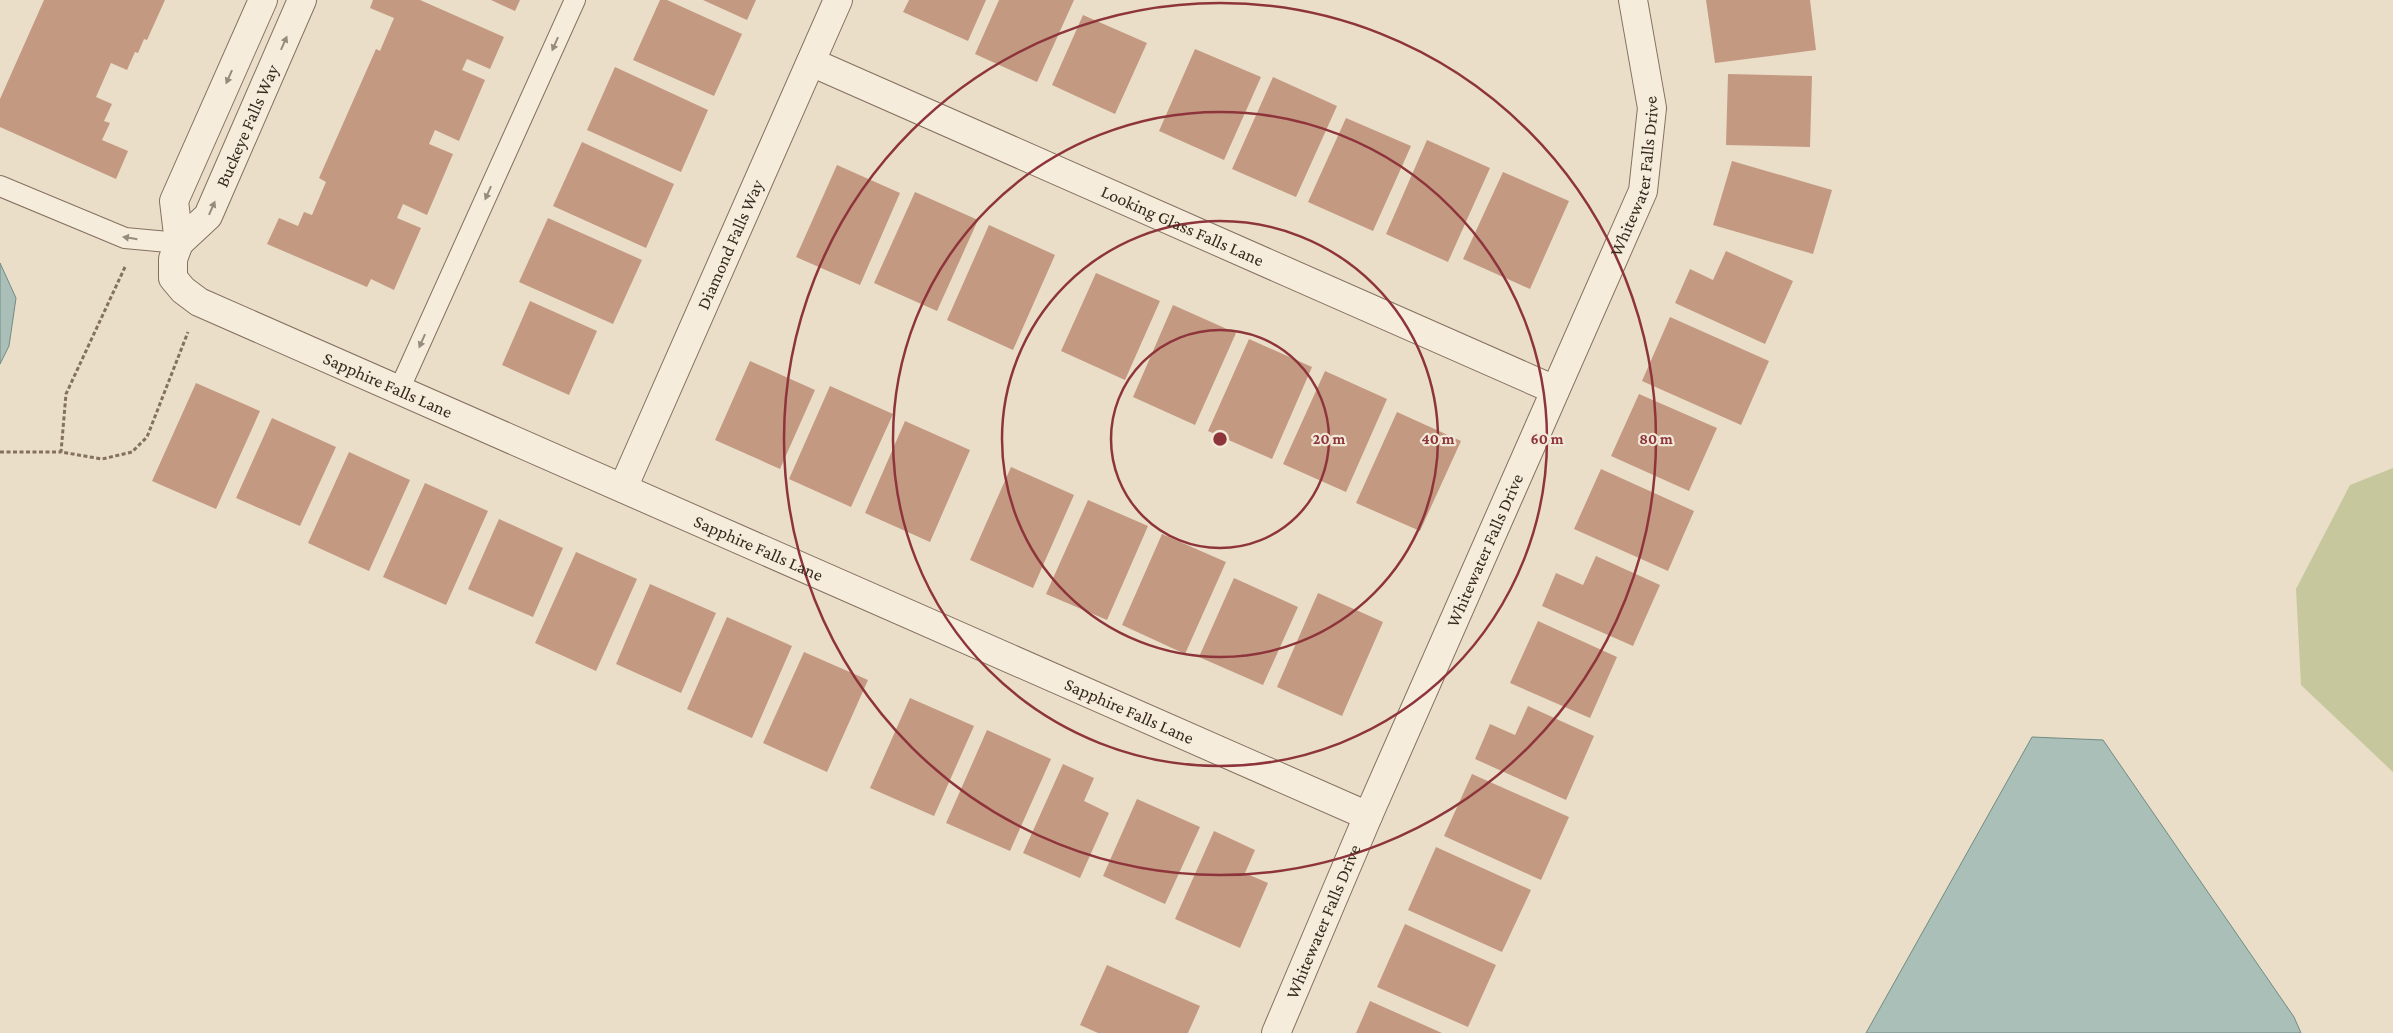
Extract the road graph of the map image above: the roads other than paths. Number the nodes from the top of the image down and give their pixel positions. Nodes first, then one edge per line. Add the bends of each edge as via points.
1 (263, 0) edge
2 (302, 0) edge
3 (575, 0) edge
4 (838, 0) edge
5 (1634, 0) edge
6 (811, 62) junction
7 (0, 186) edge
8 (176, 251) junction
9 (399, 390) junction
10 (1555, 390) junction
11 (623, 488) junction
12 (1368, 816) junction
13 (1276, 1033) edge

1 -> 8 street, Buckeye Falls Way via 174,201
8 -> 2 street, Buckeye Falls Way via 208,216
3 -> 9 lane
4 - 6 street, Diamond Falls Way
5 - 10 street, Whitewater Falls Drive via 1652,108 1643,191
6 - 10 street, Looking Glass Falls Lane
6 - 11 street, Diamond Falls Way
8 -> 7 lane via 125,238
8 - 9 street, Sapphire Falls Lane via 173,278 182,290 199,302
9 - 11 street, Sapphire Falls Lane
10 - 12 street, Whitewater Falls Drive
11 - 12 street, Sapphire Falls Lane
12 - 13 street, Whitewater Falls Drive

